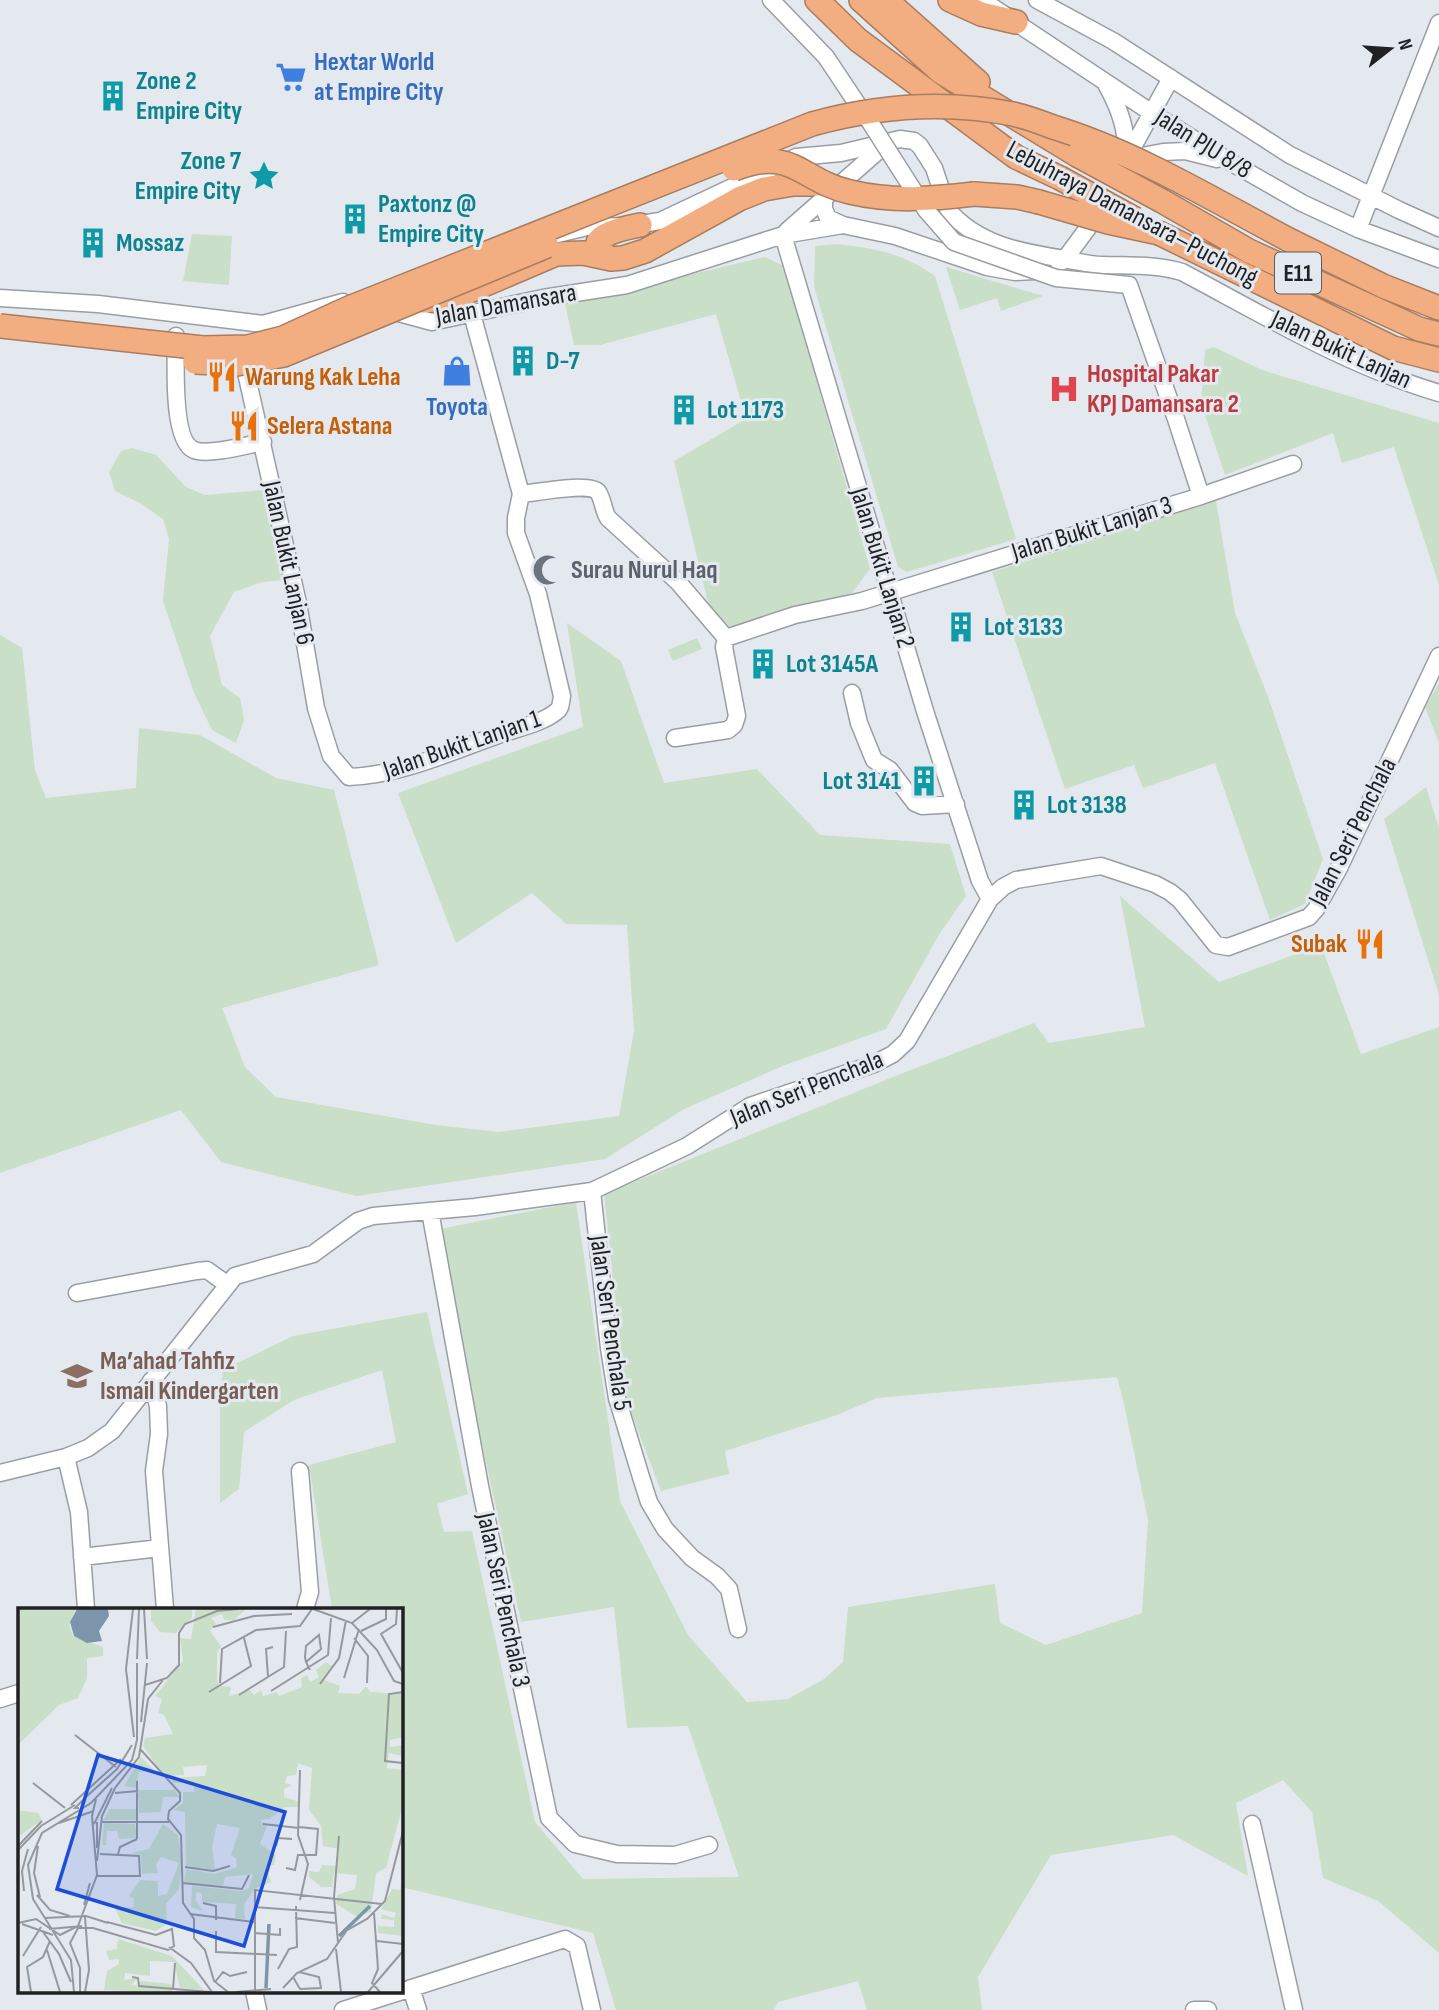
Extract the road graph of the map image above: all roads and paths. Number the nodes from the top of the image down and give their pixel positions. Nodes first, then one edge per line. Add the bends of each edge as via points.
1 (771, 0) edge
2 (817, 0) edge
3 (861, 0) edge
4 (886, 0) edge
5 (950, 0) edge
6 (982, 0) edge
7 (1037, 0) edge
8 (1016, 23) junction
9 (1439, 23) edge
10 (1171, 78) junction
11 (1105, 82) junction
12 (890, 105) dead end
13 (1152, 113) junction
14 (868, 119) junction
15 (1024, 123) junction
16 (894, 140) junction
17 (842, 145) dead end
18 (1232, 163) junction
19 (1124, 164) junction
20 (940, 186) dead end
21 (824, 191) junction
22 (1371, 196) junction
23 (948, 211) dead end
24 (640, 225) junction
25 (844, 225) junction
26 (1090, 225) dead end
27 (1439, 228) edge
28 (1358, 229) junction
29 (1159, 233) junction
30 (783, 235) junction
31 (982, 238) junction
32 (955, 249) junction
33 (611, 259) junction
34 (1065, 259) junction
35 (1439, 259) edge
36 (0, 298) edge
37 (379, 307) junction
38 (1439, 308) edge
39 (472, 314) junction
40 (214, 319) junction
41 (0, 326) edge
42 (1439, 334) edge
43 (176, 336) junction
44 (211, 340) junction
45 (0, 342) edge
46 (239, 342) junction
47 (1439, 360) edge
48 (1439, 393) edge
49 (263, 442) junction
50 (1293, 464) dead end
51 (521, 494) junction
52 (1201, 496) junction
53 (889, 591) junction
54 (726, 638) junction
55 (1439, 656) edge
56 (852, 693) dead end
57 (675, 738) dead end
58 (349, 777) joint
59 (956, 804) junction
60 (990, 898) junction
61 (592, 1191) junction
62 (430, 1211) junction
63 (228, 1285) junction
64 (77, 1293) dead end
65 (151, 1381) junction
66 (66, 1457) junction
67 (300, 1471) dead end
68 (0, 1472) edge
69 (160, 1548) junction
70 (82, 1557) junction
71 (86, 1608) edge
72 (165, 1608) edge
73 (305, 1608) edge
74 (738, 1629) dead end
75 (1252, 1824) dead end
76 (709, 1845) dead end
77 (411, 1988) junction
78 (402, 1991) edge
79 (396, 1993) edge
80 (343, 2010) edge
81 (418, 2010) edge
82 (592, 2010) edge
83 (1194, 2010) edge
84 (1208, 2010) edge
85 (1294, 2010) edge

1 - 14 street via 826,57
2 - 29 highway, Lebuhraya Damansara–Puchong / E11, bridge via 858,40 1016,157
3 - 15 highway, Lebuhraya Damansara–Puchong / E11 via 941,72
4 - 15 highway
5 - 8 highway
6 - 8 street, Jalan PJU 8/8
7 - 10 street, Jalan PJU 8/8
8 - 11 street, Jalan PJU 8/8
9 - 22 street
10 - 13 street
10 - 22 street, Jalan PJU 8/8 via 1290,155
11 - 13 street, Jalan PJU 8/8
11 - 19 street via 1123,121
12 - 16 street via 902,131
13 - 18 street, Jalan PJU 8/8
13 - 19 street
14 - 17 street via 869,132 863,141
14 - 32 street, bridge
15 - 42 highway, Lebuhraya Damansara–Puchong / E11, bridge via 1249,251
16 - 20 street via 914,141 920,146
16 - 21 street
16 - 24 street via 841,153 796,157 660,221
18 - 19 street via 1185,151 1163,152
18 - 28 street, Jalan PJU 8/8
21 - 25 street via 828,218
21 - 29 highway, bridge via 907,200 974,194 1017,197
21 - 30 street
21 - 33 highway via 793,184 764,189 645,251
21 - 45 highway, bridge via 799,167 778,160 756,161 316,343 255,362 206,363
22 - 27 street, Jalan PJU 8/8
22 - 28 street
23 - 31 street, Jalan Bukit Lanjan
24 - 33 highway via 601,237 600,250
24 - 40 street via 562,233 263,324
25 - 30 street, Jalan Damansara
25 - 32 street
26 - 34 street
28 - 35 street, Jalan PJU 8/8
29 - 47 highway, Lebuhraya Damansara–Puchong / E11 via 1393,348
30 - 39 street, Jalan Damansara via 627,285
30 - 53 street, Jalan Bukit Lanjan 2
31 - 32 street via 978,247
31 - 34 street, Jalan Bukit Lanjan via 1027,254
32 - 34 street via 987,267 1015,272 1049,269
32 - 52 street, bridge via 1056,278 1129,285
33 - 37 highway via 556,254 453,298
34 - 48 street, Jalan Bukit Lanjan via 1182,272 1341,355
36 - 40 street via 98,304
37 - 39 street, Jalan Damansara via 432,322
37 - 46 street via 327,325
38 - 41 highway, bridge via 1293,242 1112,147 1015,114 967,107 887,110 812,124 283,338 248,347 203,348
39 - 51 street
40 - 44 street
41 - 43 street via 85,326
43 - 44 street
43 - 49 street via 179,425 188,446 195,451 216,451
44 - 46 street
46 - 49 street, Jalan Bukit Lanjan 6
49 - 58 street, Jalan Bukit Lanjan 6 via 316,708 331,756
50 - 52 street, Jalan Bukit Lanjan 3
51 - 54 street via 594,489 608,518 678,582
51 - 58 street, Jalan Bukit Lanjan 1 via 516,533 538,594 562,696 558,711 410,766
52 - 53 street, Jalan Bukit Lanjan 3
53 - 54 street
53 - 59 street, Jalan Bukit Lanjan 2
54 - 57 street via 737,716 734,725 728,730
55 - 60 street, Jalan Seri Penchala via 1339,868 1309,918 1228,947 1216,945 1170,892 1101,866 1016,880
56 - 59 street via 874,760 894,774 915,803
59 - 60 street, Jalan Bukit Lanjan 2 via 980,881
60 - 61 street, Jalan Seri Penchala via 907,1041 893,1055 750,1107 687,1146
61 - 62 street, Jalan Seri Penchala
61 - 74 street, Jalan Seri Penchala 5 via 617,1398 649,1502 692,1558 729,1590
62 - 63 street, Jalan Seri Penchala via 358,1221 313,1254 242,1273
62 - 76 street, Jalan Seri Penchala 3 via 480,1486 549,1818 575,1844 617,1854 675,1855
63 - 64 street via 207,1270
63 - 65 street, Jalan Seri Penchala
65 - 66 street, Jalan Seri Penchala via 112,1431
65 - 69 street via 158,1406 154,1471
66 - 68 street, Jalan Seri Penchala
66 - 70 street via 79,1512
67 - 73 street via 310,1592
69 - 70 street
69 - 72 street
70 - 71 street
75 - 85 street
77 - 78 street
77 - 81 street
77 - 82 street via 565,1939 577,1946
79 - 80 street
83 - 84 street

